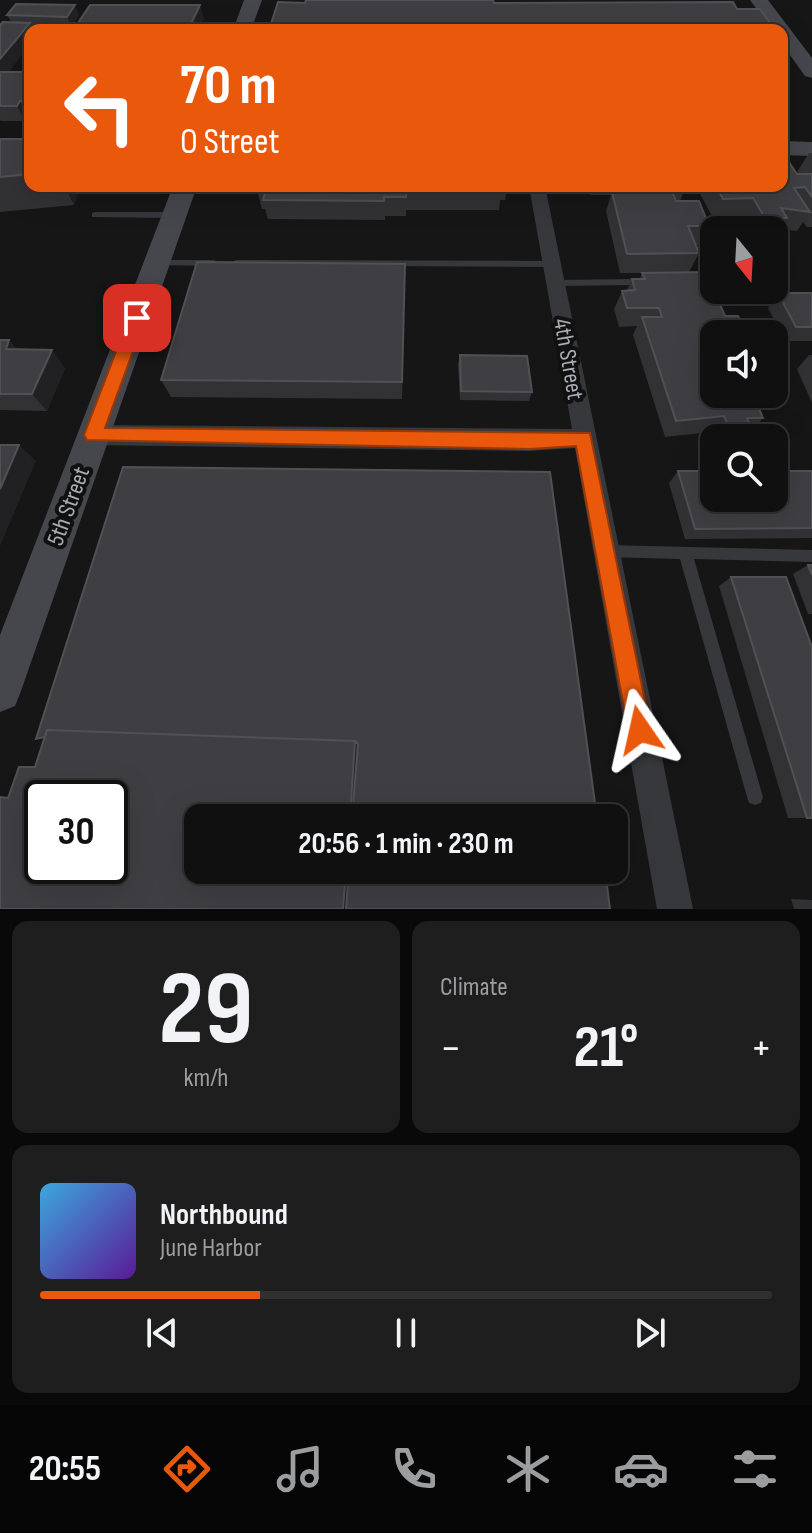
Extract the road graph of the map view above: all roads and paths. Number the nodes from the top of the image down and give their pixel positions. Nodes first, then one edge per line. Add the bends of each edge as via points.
1 (253, 0) edge
2 (759, 0) edge
3 (244, 24) edge
4 (777, 24) edge
5 (788, 39) edge
6 (812, 72) edge
7 (788, 148) edge
8 (812, 149) edge
9 (183, 192) edge
10 (538, 192) edge
11 (95, 215) dead end
12 (174, 215) junction
13 (157, 263) junction
14 (553, 274) junction
15 (637, 282) edge
16 (93, 435) junction
17 (584, 438) junction
18 (605, 551) junction
19 (685, 553) junction
20 (812, 556) edge
21 (0, 691) edge
22 (755, 797) dead end
23 (675, 909) edge

1 - 3 street
2 - 4 street
5 - 6 street
7 - 8 street
9 - 12 street, 5th Street
10 - 14 street, 4th Street
11 - 12 lane
12 - 13 street, 5th Street
13 - 14 lane
13 - 16 street, 5th Street
14 - 15 lane
14 - 17 street, 4th Street
16 - 17 street
16 - 21 street, 5th Street
17 - 18 street, 4th Street
18 - 19 lane
18 - 23 street, 4th Street
19 - 20 lane
19 - 22 lane

